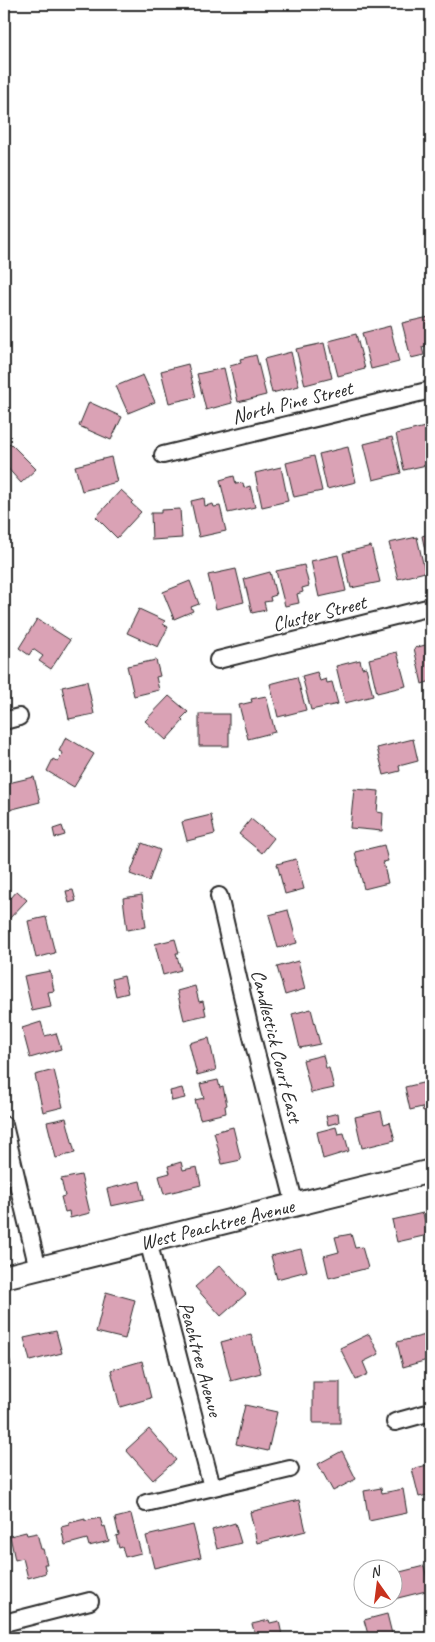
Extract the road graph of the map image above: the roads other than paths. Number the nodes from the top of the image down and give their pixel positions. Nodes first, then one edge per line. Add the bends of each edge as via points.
1 (431, 390) edge
2 (163, 455) dead end
3 (431, 607) edge
4 (218, 660) dead end
5 (219, 896) dead end
6 (4, 1125) edge
7 (431, 1171) edge
8 (295, 1205) junction
9 (148, 1241) junction
10 (38, 1269) junction
11 (4, 1277) edge
12 (431, 1412) edge
13 (395, 1422) dead end
14 (290, 1469) dead end
15 (212, 1487) junction
16 (146, 1503) dead end
17 (90, 1601) dead end
18 (4, 1623) edge

1 - 2 street, North Pine Street
3 - 4 street, Cluster Street
5 - 8 street, Candlestick Court East
6 - 10 street
7 - 8 street, West Peachtree Avenue
8 - 9 street, West Peachtree Avenue
9 - 10 street, West Peachtree Avenue
9 - 15 street, Peachtree Avenue
10 - 11 street, West Peachtree Avenue
12 - 13 street
14 - 15 street
15 - 16 street
17 - 18 street

